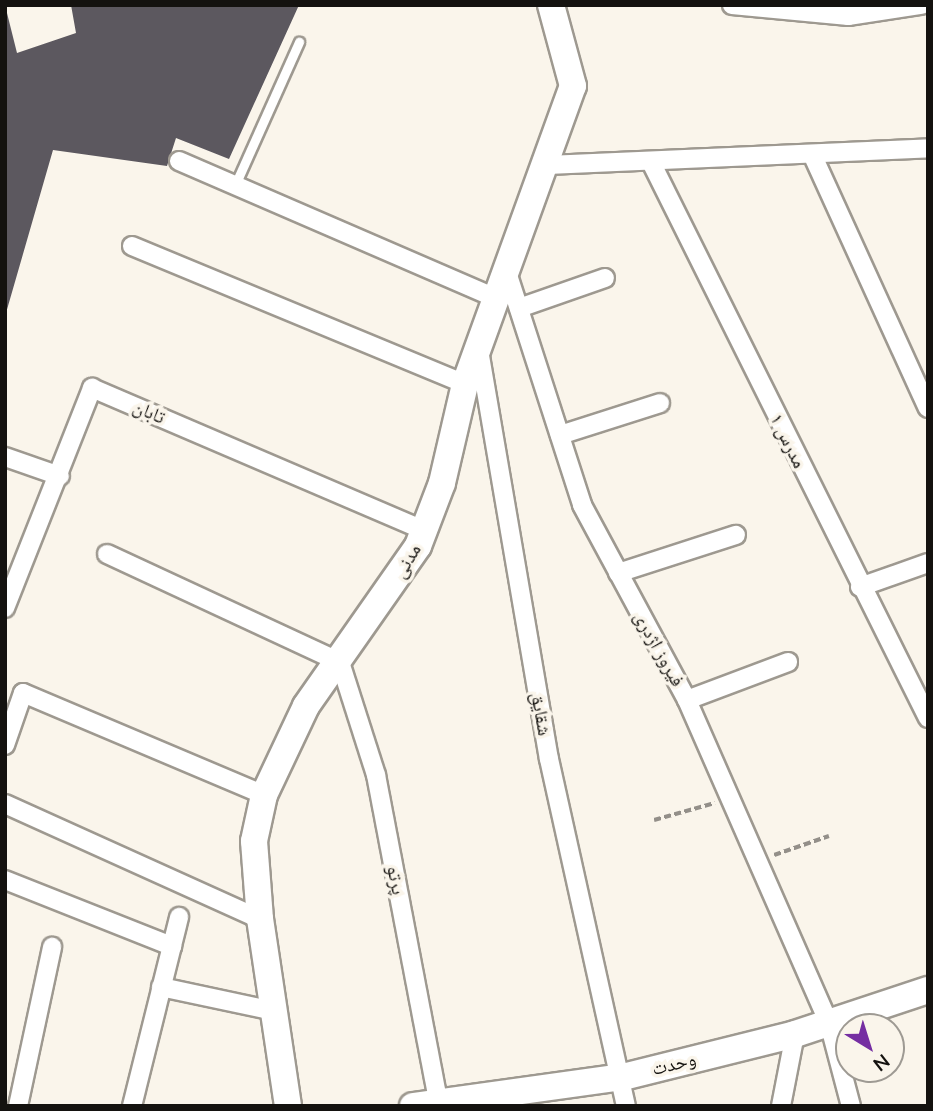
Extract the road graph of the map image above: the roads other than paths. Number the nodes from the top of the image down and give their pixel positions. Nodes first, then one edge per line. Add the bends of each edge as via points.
1 (551, 5) edge
2 (732, 5) edge
3 (921, 5) edge
4 (299, 42) dead end
5 (928, 148) edge
6 (812, 155) junction
7 (179, 161) dead end
8 (651, 162) junction
9 (545, 165) junction
10 (235, 185) junction
11 (132, 246) dead end
12 (606, 278) dead end
13 (507, 303) junction
14 (478, 346) junction
15 (465, 384) junction
16 (660, 403) dead end
17 (928, 408) edge
18 (559, 435) junction
19 (5, 457) edge
20 (60, 476) junction
21 (424, 530) junction
22 (736, 536) dead end
23 (107, 554) dead end
24 (928, 563) edge
25 (618, 573) junction
26 (860, 587) junction
27 (5, 608) edge
28 (340, 662) junction
29 (788, 662) dead end
30 (923, 696) edge
31 (687, 701) junction
32 (928, 718) edge
33 (5, 745) edge
34 (264, 794) junction
35 (5, 804) edge
36 (5, 880) edge
37 (179, 917) dead end
38 (260, 919) junction
39 (172, 946) junction
40 (52, 947) dead end
41 (161, 987) junction
42 (928, 990) edge
43 (274, 1011) junction
44 (830, 1023) junction
45 (795, 1034) junction
46 (623, 1077) junction
47 (430, 1105) edge
48 (18, 1106) edge
49 (132, 1106) edge
50 (288, 1106) edge
51 (626, 1106) edge
52 (781, 1106) edge
53 (851, 1106) edge

1 - 9 street, مدنی via 573,86
2 - 3 street via 848,16
4 - 10 lane
5 - 6 street
6 - 8 street
6 - 17 street
7 - 10 street
8 - 9 street
8 - 26 street, مدرس ۱
9 - 13 street, مدنی via 506,269
10 - 13 street
11 - 15 street
12 - 13 street
13 - 14 street, مدنی
13 - 18 street, فیروز اژدری
14 - 15 street, مدنی
14 - 46 street, شقایق via 549,759
15 - 21 street, مدنی via 442,483
16 - 18 street
18 - 25 street, فیروز اژدری via 582,505
19 - 20 street
20 - 21 street, تابان via 92,388
20 - 27 street, تابان
21 - 28 street, مدنی
22 - 25 street
23 - 28 street
24 - 26 street
25 - 31 street, فیروز اژدری
26 - 30 street, مدرس ۱
28 - 34 street, مدنی via 306,705
28 - 47 street, پرتو via 376,775
29 - 31 street
30 - 32 street, مدرس ۱
31 - 44 street, فیروز اژدری
33 - 34 street via 23,693
34 - 38 street, مدنی via 254,841
35 - 38 street
36 - 39 street
37 - 39 street
38 - 43 street, مدنی
39 - 41 street
40 - 48 street
41 - 43 street
41 - 49 street
42 - 44 street, وحدت
43 - 50 street, مدنی
44 - 45 street, وحدت
44 - 53 street, فیروز اژدری
45 - 46 street, وحدت
45 - 52 street
46 - 47 street, وحدت
46 - 51 street, شقایق

